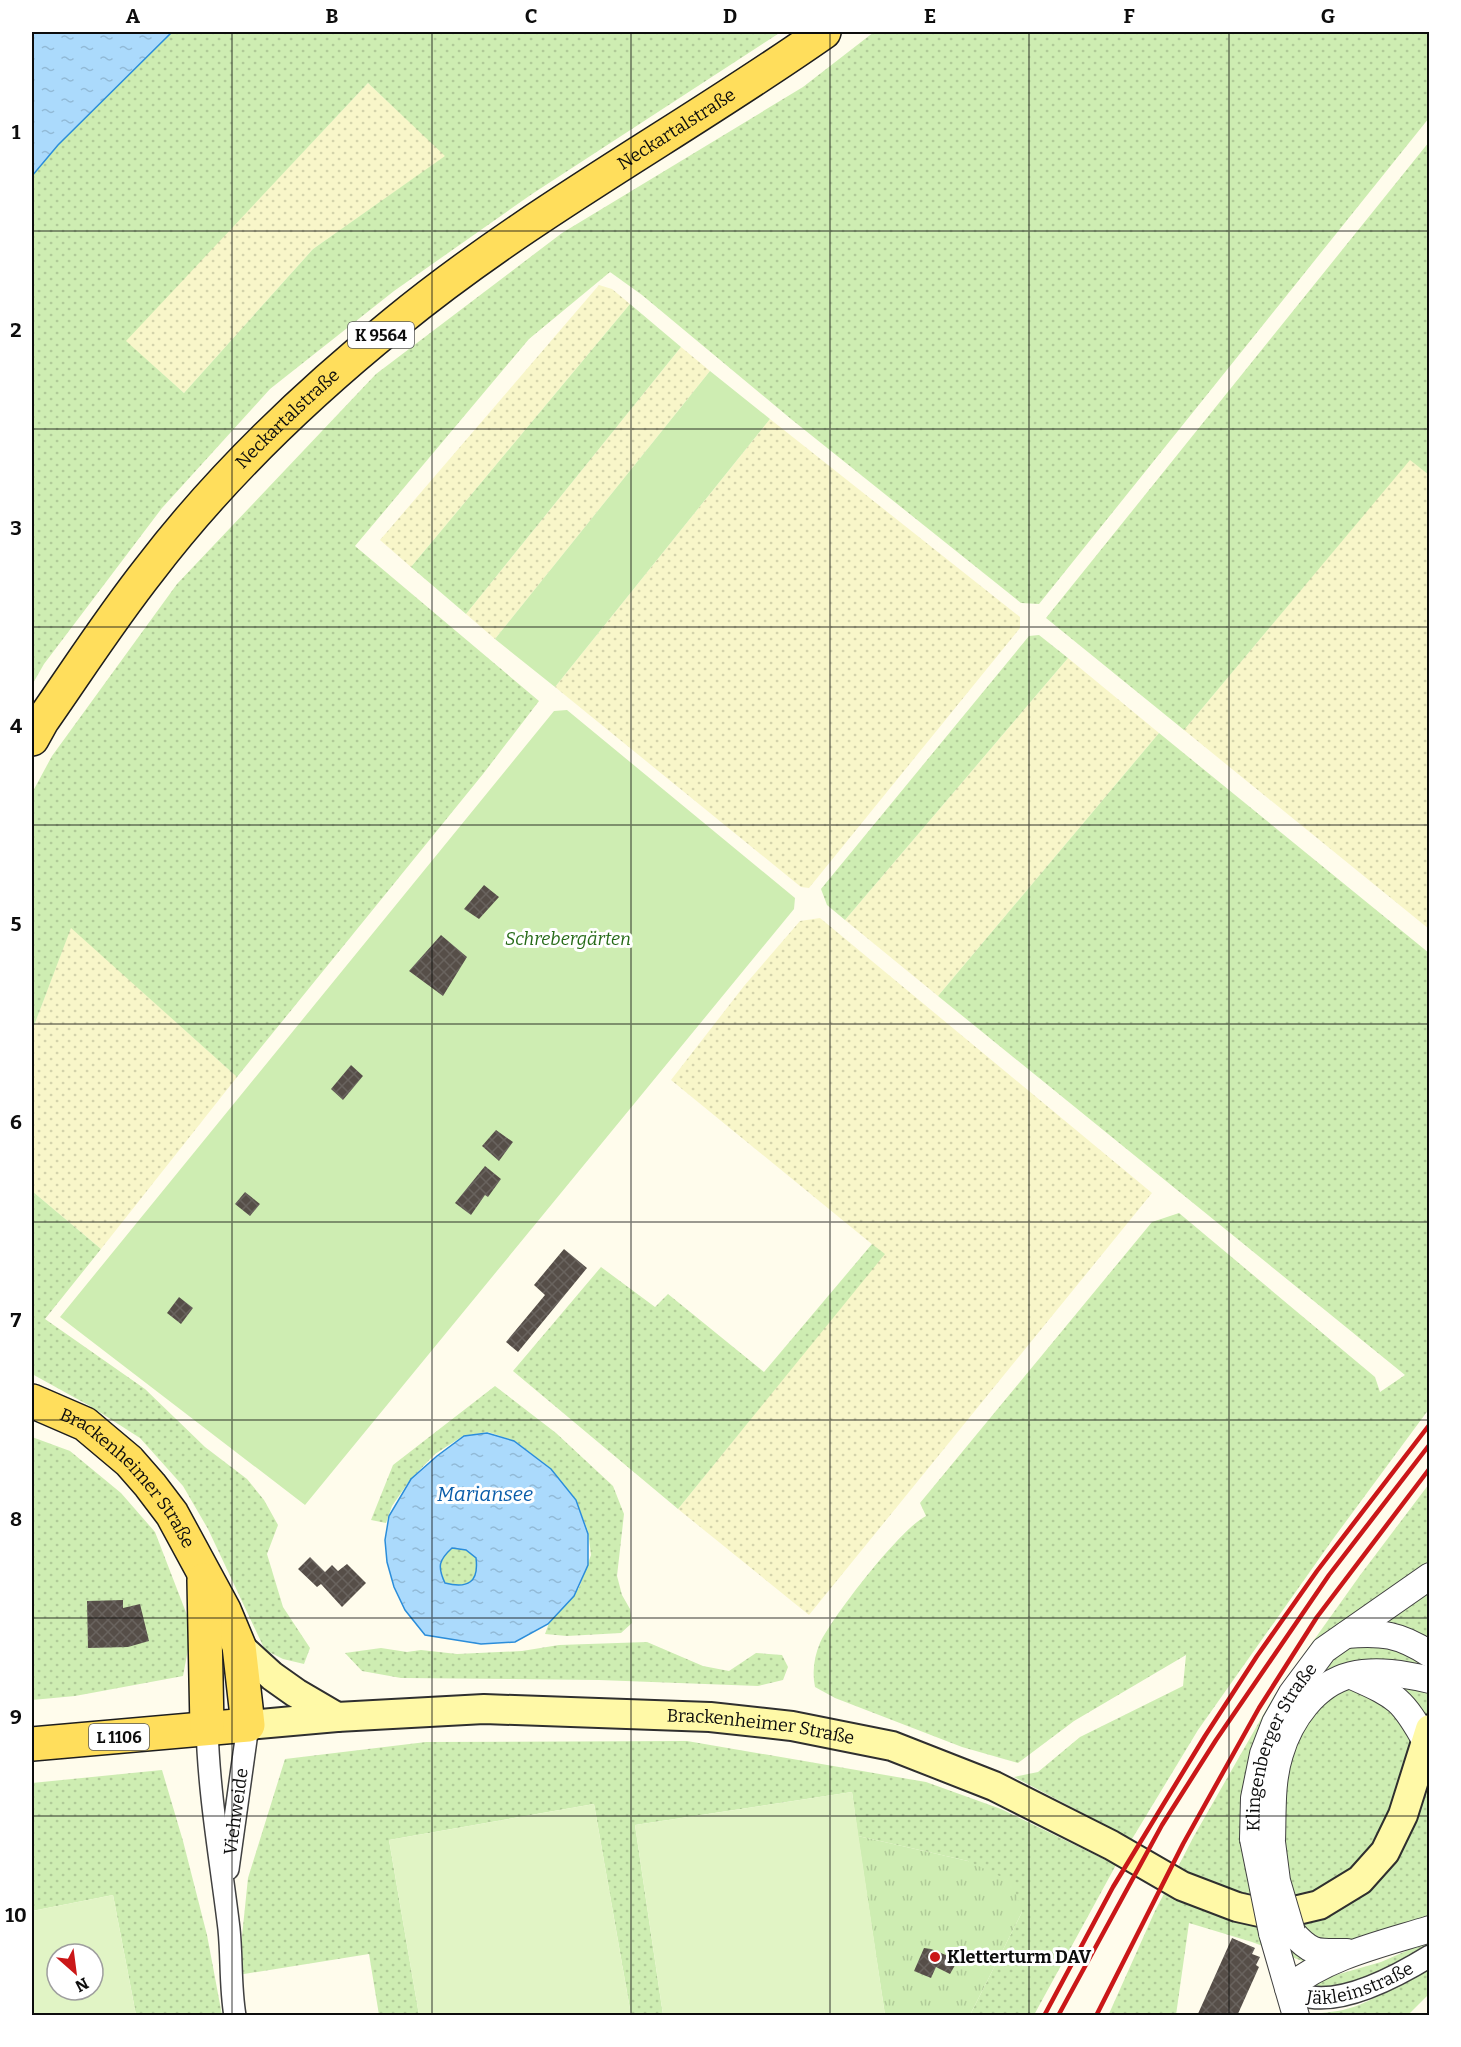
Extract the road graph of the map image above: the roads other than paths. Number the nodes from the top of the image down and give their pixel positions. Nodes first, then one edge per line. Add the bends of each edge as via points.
1 (824, 32) edge
2 (32, 739) edge
3 (32, 1401) edge
4 (204, 1574) junction
5 (1430, 1576) edge
6 (1346, 1635) junction
7 (239, 1646) junction
8 (1430, 1654) edge
9 (1351, 1675) junction
10 (1430, 1680) edge
11 (337, 1717) junction
12 (248, 1725) junction
13 (207, 1728) junction
14 (1428, 1736) edge
15 (32, 1744) edge
16 (1263, 1840) junction
17 (225, 1896) junction
18 (1430, 1929) edge
19 (1282, 1933) junction
20 (1359, 1952) junction
21 (1430, 1956) edge
22 (1288, 1988) junction
23 (235, 2016) edge
24 (1296, 2016) edge

1 - 2 main road, Neckartalstraße / K 9564 via 463,270 395,322 328,381 211,496 149,570
3 - 4 main road, Brackenheimer Straße via 86,1424 129,1461 172,1514
4 - 7 main road, Brackenheimer Straße
4 - 13 main road, Brackenheimer Straße
5 - 6 street, Klingenberger Straße
6 - 8 street via 1376,1633 1403,1639
6 - 16 street, Klingenberger Straße via 1324,1650 1275,1723 1254,1797
7 - 11 main road via 296,1694
7 - 12 main road, Brackenheimer Straße
9 - 10 street via 1402,1673
9 - 14 street via 1388,1692 1405,1706
9 - 16 street via 1326,1687 1306,1704 1291,1727 1279,1755
11 - 12 main road, Brackenheimer Straße / L 1106
11 - 14 main road, Brackenheimer Straße / L 1106 via 484,1709 710,1717 792,1726 892,1746 994,1786 1182,1886 1264,1913 1319,1905 1360,1880 1385,1852 1403,1815
12 - 13 main road, Brackenheimer Straße / L 1106
12 - 17 street, Viehweide
13 - 15 main road, Brackenheimer Straße / L 1106
13 - 17 street, Viehweide via 209,1780
16 - 19 street, Klingenberger Straße, bridge
17 - 23 street, Viehweide
18 - 20 street
19 - 20 street via 1316,1953
19 - 22 street, Klingenberger Straße
20 - 22 street via 1306,1974
21 - 22 street, Jäkleinstraße via 1398,1974 1332,1997 1310,1997
22 - 24 street, Klingenberger Straße

